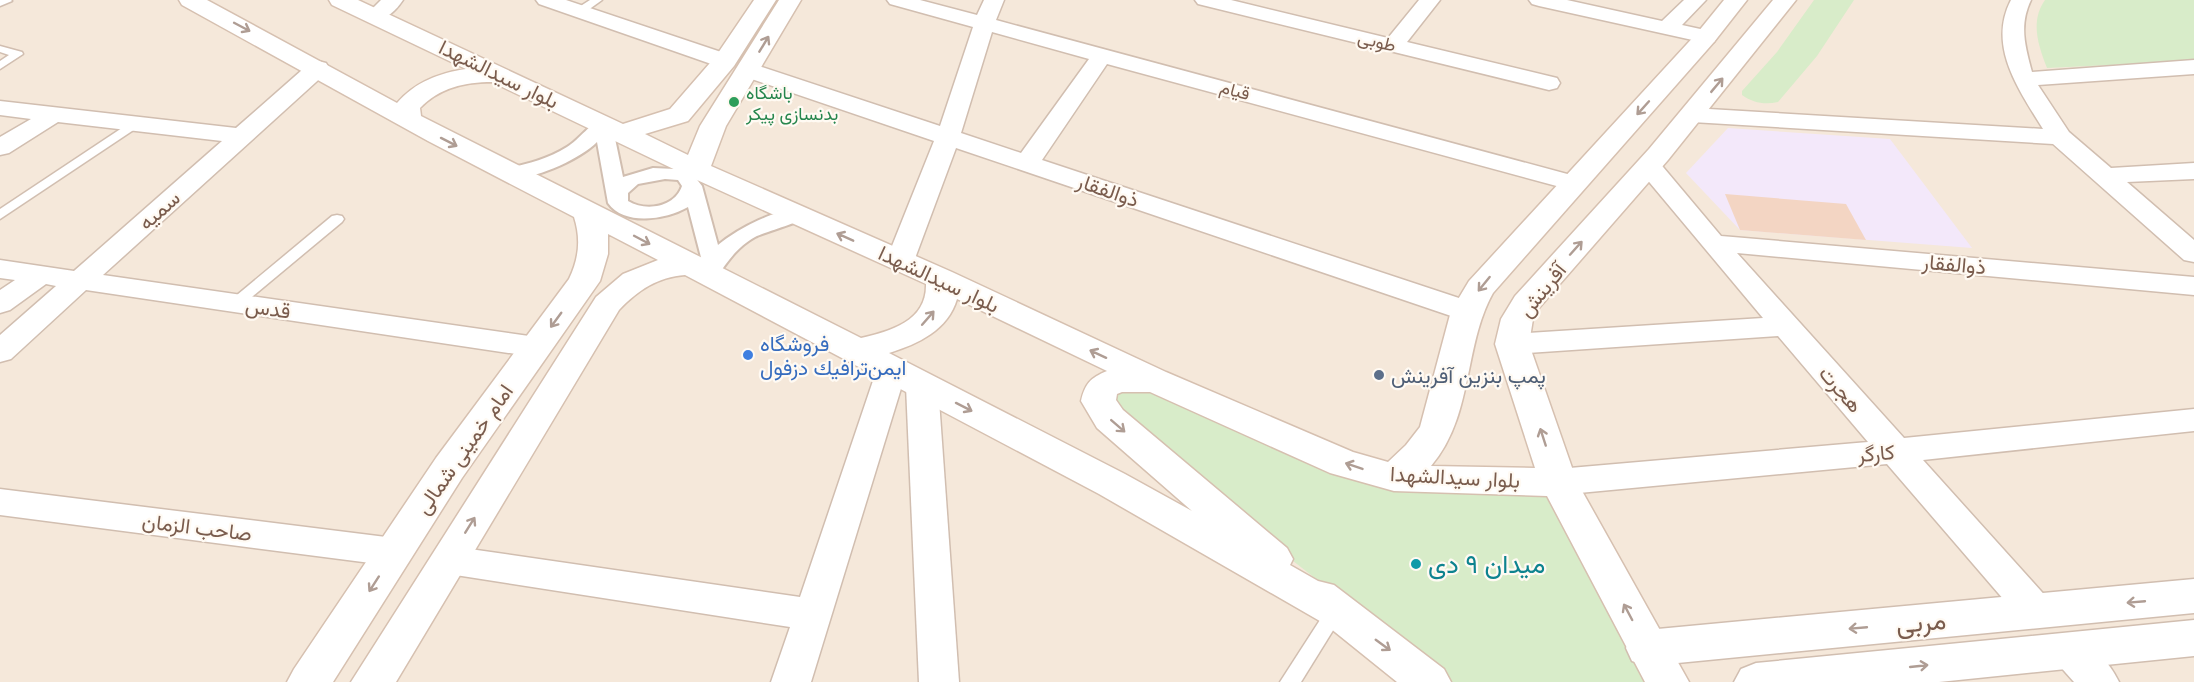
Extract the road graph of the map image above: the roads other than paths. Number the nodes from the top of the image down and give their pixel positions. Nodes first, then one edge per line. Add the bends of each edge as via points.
1 (5, 0) edge
2 (340, 0) edge
3 (546, 0) edge
4 (765, 0) edge
5 (790, 0) edge
6 (897, 0) edge
7 (994, 0) edge
8 (1205, 0) edge
9 (1430, 0) edge
10 (1539, 0) edge
11 (1696, 0) edge
12 (1736, 0) edge
13 (1785, 0) edge
14 (2021, 0) edge
15 (1562, 2) edge
16 (0, 3) edge
17 (210, 3) edge
18 (588, 5) edge
19 (384, 8) edge
20 (985, 22) junction
21 (1667, 28) junction
22 (1706, 37) junction
23 (1392, 45) junction
24 (0, 49) edge
25 (1104, 54) junction
26 (737, 65) junction
27 (0, 66) edge
28 (2194, 67) edge
29 (318, 68) junction
30 (499, 74) junction
31 (2023, 79) junction
32 (1549, 83) dead end
33 (0, 108) edge
34 (53, 114) junction
35 (679, 115) junction
36 (1692, 115) junction
37 (408, 118) junction
38 (134, 124) junction
39 (713, 126) junction
40 (612, 128) junction
41 (242, 136) junction
42 (948, 137) junction
43 (2060, 137) junction
44 (0, 148) edge
45 (1027, 163) junction
46 (1649, 166) junction
47 (2194, 171) edge
48 (512, 173) junction
49 (2105, 176) junction
50 (694, 178) junction
51 (1573, 183) junction
52 (602, 204) junction
53 (797, 214) junction
54 (0, 215) edge
55 (337, 219) dead end
56 (1713, 243) junction
57 (2194, 254) edge
58 (1507, 258) junction
59 (900, 261) junction
60 (703, 268) junction
61 (0, 269) edge
62 (40, 275) junction
63 (1552, 275) junction
64 (941, 279) junction
65 (79, 281) junction
66 (602, 283) junction
67 (2194, 286) edge
68 (236, 303) junction
69 (0, 304) edge
70 (1467, 310) junction
71 (1786, 327) junction
72 (1512, 344) junction
73 (536, 347) junction
74 (857, 350) junction
75 (0, 352) edge
76 (892, 369) junction
77 (1154, 380) junction
78 (922, 386) junction
79 (2194, 420) edge
80 (1896, 451) junction
81 (1395, 477) junction
82 (1558, 482) junction
83 (0, 502) edge
84 (394, 552) junction
85 (449, 560) junction
86 (2194, 596) edge
87 (1336, 611) junction
88 (2036, 611) junction
89 (813, 615) junction
90 (2194, 639) edge
91 (2071, 651) junction
92 (1657, 664) edge
93 (309, 682) edge
94 (373, 682) edge
95 (791, 682) edge
96 (939, 682) edge
97 (1290, 682) edge
98 (1429, 682) edge
99 (1756, 682) edge
100 (2098, 682) edge

1 - 16 lane
2 - 19 main road, بلوار سیدالشهدا
3 - 18 street, ذوالفقار
4 - 26 main road
26 -> 5 main road
6 - 20 street, قیام
7 - 20 street
8 - 23 street, طوبی
9 - 23 street
10 - 15 street
11 - 21 street
12 - 22 main road
36 -> 13 main road, آفرینش
14 - 31 street via 2012,37
15 - 21 street
17 -> 29 main road
18 - 26 street, ذوالفقار
19 - 30 main road, بلوار سیدالشهدا
20 - 25 street, قیام
20 - 42 street
21 - 22 street
22 -> 51 main road
23 - 32 street, طوبی
24 - 27 lane via 18,54
25 - 45 street
25 - 51 street, قیام
26 - 35 main road
26 - 39 main road
26 - 42 street, ذوالفقار
28 - 31 street
29 - 37 main road
29 - 41 street, سمیه
30 - 37 main road via 454,78 433,86 407,107
30 - 40 main road, بلوار سیدالشهدا
31 - 43 street
33 - 34 street
34 - 38 street
34 - 44 street
35 - 39 main road via 681,123 687,126
35 - 40 main road
36 - 43 street
36 - 46 main road, آفرینش
37 -> 48 main road
38 - 41 street
38 - 54 lane
39 - 50 main road
40 - 48 street via 561,159
40 - 50 main road, بلوار سیدالشهدا
40 - 52 street
41 - 65 street, سمیه
42 - 45 street, ذوالفقار
42 - 59 street
43 - 49 street
45 - 70 street, ذوالفقار
46 - 56 street, هجرت
63 -> 46 main road, آفرینش
47 - 49 street
48 - 52 main road
49 - 57 street
50 - 52 street via 674,173 650,174 627,183
50 - 52 street via 687,198 656,212 633,212 618,203
50 - 53 main road, بلوار سیدالشهدا
50 - 60 street
51 - 58 main road
52 -> 60 main road
52 - 66 main road, امام خمینی شمالی via 594,257
59 -> 53 main road, بلوار سیدالشهدا
53 - 60 street via 740,238
55 - 68 lane
56 - 67 street, ذوالفقار
56 - 71 street, هجرت
58 - 63 main road
58 -> 70 main road via 1480,288
59 - 64 main road, بلوار سیدالشهدا
60 - 66 main road, امام خمینی شمالی via 656,270
60 - 74 main road
61 - 62 street, قدس
62 - 65 street, قدس
62 - 69 street
63 - 72 main road, آفرینش via 1521,311
74 -> 64 main road via 895,341 924,324 941,302
77 -> 64 main road, بلوار سیدالشهدا
65 - 68 street, قدس
65 - 75 street, سمیه
66 -> 73 main road, امام خمینی شمالی
85 -> 66 main road, امام خمینی شمالی via 577,349
68 - 73 street, قدس
70 - 81 main road via 1438,427 1417,460
71 - 72 street
71 - 80 street, هجرت
82 -> 72 main road, آفرینش
73 - 84 main road, امام خمینی شمالی
74 - 76 main road
76 - 78 main road
76 - 89 street
81 -> 77 main road, بلوار سیدالشهدا via 1344,463
77 -> 87 main road via 1117,380 1101,388 1098,401 1110,418
78 -> 87 main road via 1112,484
78 - 96 street
79 - 80 street, کارگر
80 - 82 street, کارگر
80 - 88 street, هجرت
81 - 82 main road, بلوار سیدالشهدا
92 -> 82 main road, آفرینش
83 - 84 street, صاحب الزمان
84 -> 93 main road, امام خمینی شمالی
85 - 89 street
85 - 94 main road, امام خمینی شمالی
86 -> 88 main road, مربی
87 - 97 lane
87 -> 98 main road
88 -> 92 main road, مربی
89 - 95 street
90 - 91 main road, مربی
99 -> 91 main road, مربی
91 - 100 street

